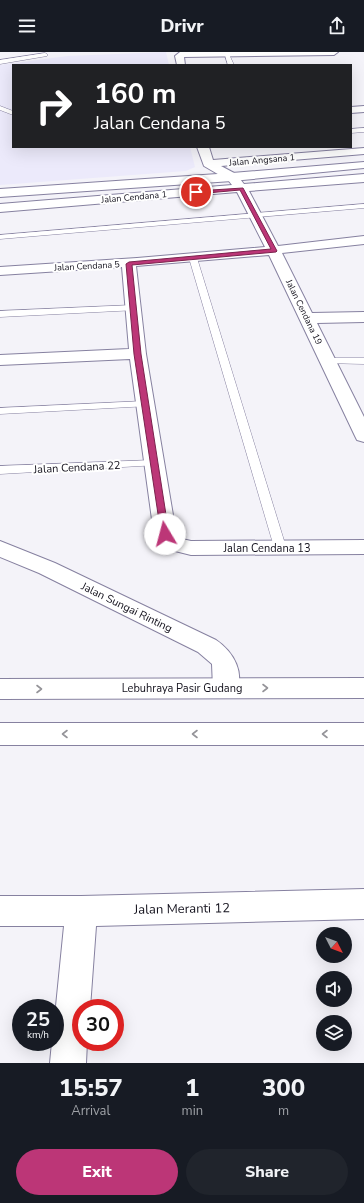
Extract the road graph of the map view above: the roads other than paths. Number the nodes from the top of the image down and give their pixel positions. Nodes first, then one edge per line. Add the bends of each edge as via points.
1 (334, 52) edge
2 (180, 53) edge
3 (226, 53) junction
4 (45, 55) dead end
5 (278, 56) edge
6 (0, 62) edge
7 (181, 64) edge
8 (231, 64) edge
9 (0, 108) edge
10 (364, 109) edge
11 (352, 110) edge
12 (12, 113) edge
13 (364, 130) edge
14 (352, 131) edge
15 (203, 148) edge
16 (364, 151) edge
17 (208, 164) junction
18 (364, 165) edge
19 (232, 177) junction
20 (364, 178) edge
21 (242, 189) junction
22 (0, 193) edge
23 (364, 206) edge
24 (0, 208) edge
25 (256, 216) junction
26 (0, 237) edge
27 (364, 240) edge
28 (274, 251) junction
29 (193, 258) junction
30 (129, 264) junction
31 (0, 271) edge
32 (134, 308) junction
33 (0, 314) edge
34 (364, 317) edge
35 (307, 318) junction
36 (138, 354) junction
37 (0, 360) edge
38 (327, 361) junction
39 (364, 361) edge
40 (145, 404) junction
41 (357, 409) edge
42 (0, 411) edge
43 (364, 436) edge
44 (154, 463) junction
45 (0, 470) edge
46 (280, 547) junction
47 (364, 547) edge
48 (0, 548) edge
49 (226, 688) junction
50 (364, 688) edge
51 (0, 689) edge
52 (0, 734) edge
53 (364, 734) edge
54 (364, 904) edge
55 (0, 911) edge
56 (81, 911) junction
57 (68, 1063) edge

1 - 5 main road
2 - 3 main road
2 - 7 main road
3 - 5 main road
3 - 8 lane
4 - 6 lane
9 - 12 lane
10 - 11 main road
13 - 14 lane
15 - 17 main road
16 - 17 main road, Jalan Angsana 1
17 - 19 main road
18 - 19 main road, Jalan Cendana 1
19 - 21 main road, Jalan Cendana 19
19 - 22 main road, Jalan Cendana 1
20 - 21 main road, Jalan Cendana 1
21 - 24 main road, Jalan Cendana 1
21 - 25 main road, Jalan Cendana 19
23 - 25 lane
25 - 26 lane
25 - 28 main road, Jalan Cendana 19
27 - 28 main road, Jalan Cendana 5
28 - 29 main road, Jalan Cendana 5
28 - 35 main road, Jalan Cendana 19
29 - 30 main road, Jalan Cendana 5
29 - 46 lane
30 - 31 main road, Jalan Cendana 5
30 - 32 main road
32 - 33 lane
32 - 36 main road
34 - 35 main road
35 - 38 main road, Jalan Cendana 19
36 - 37 main road
36 - 40 main road
38 - 39 lane
38 - 41 main road, Jalan Cendana 19
40 - 42 lane
40 - 44 main road
41 - 43 main road, Jalan Cendana 19
44 - 45 lane, Jalan Cendana 22
44 - 46 main road, Jalan Cendana 13 via 165,534 171,543 192,548
46 - 47 main road, Jalan Cendana 13
48 - 49 main road, Jalan Sungai Rinting via 208,646 220,654 227,666
49 -> 50 main road, Lebuhraya Pasir Gudang
51 -> 49 main road, Lebuhraya Pasir Gudang
53 -> 52 main road
54 - 56 main road, Jalan Meranti 12
55 - 56 main road, Jalan Meranti 12
56 - 57 main road

